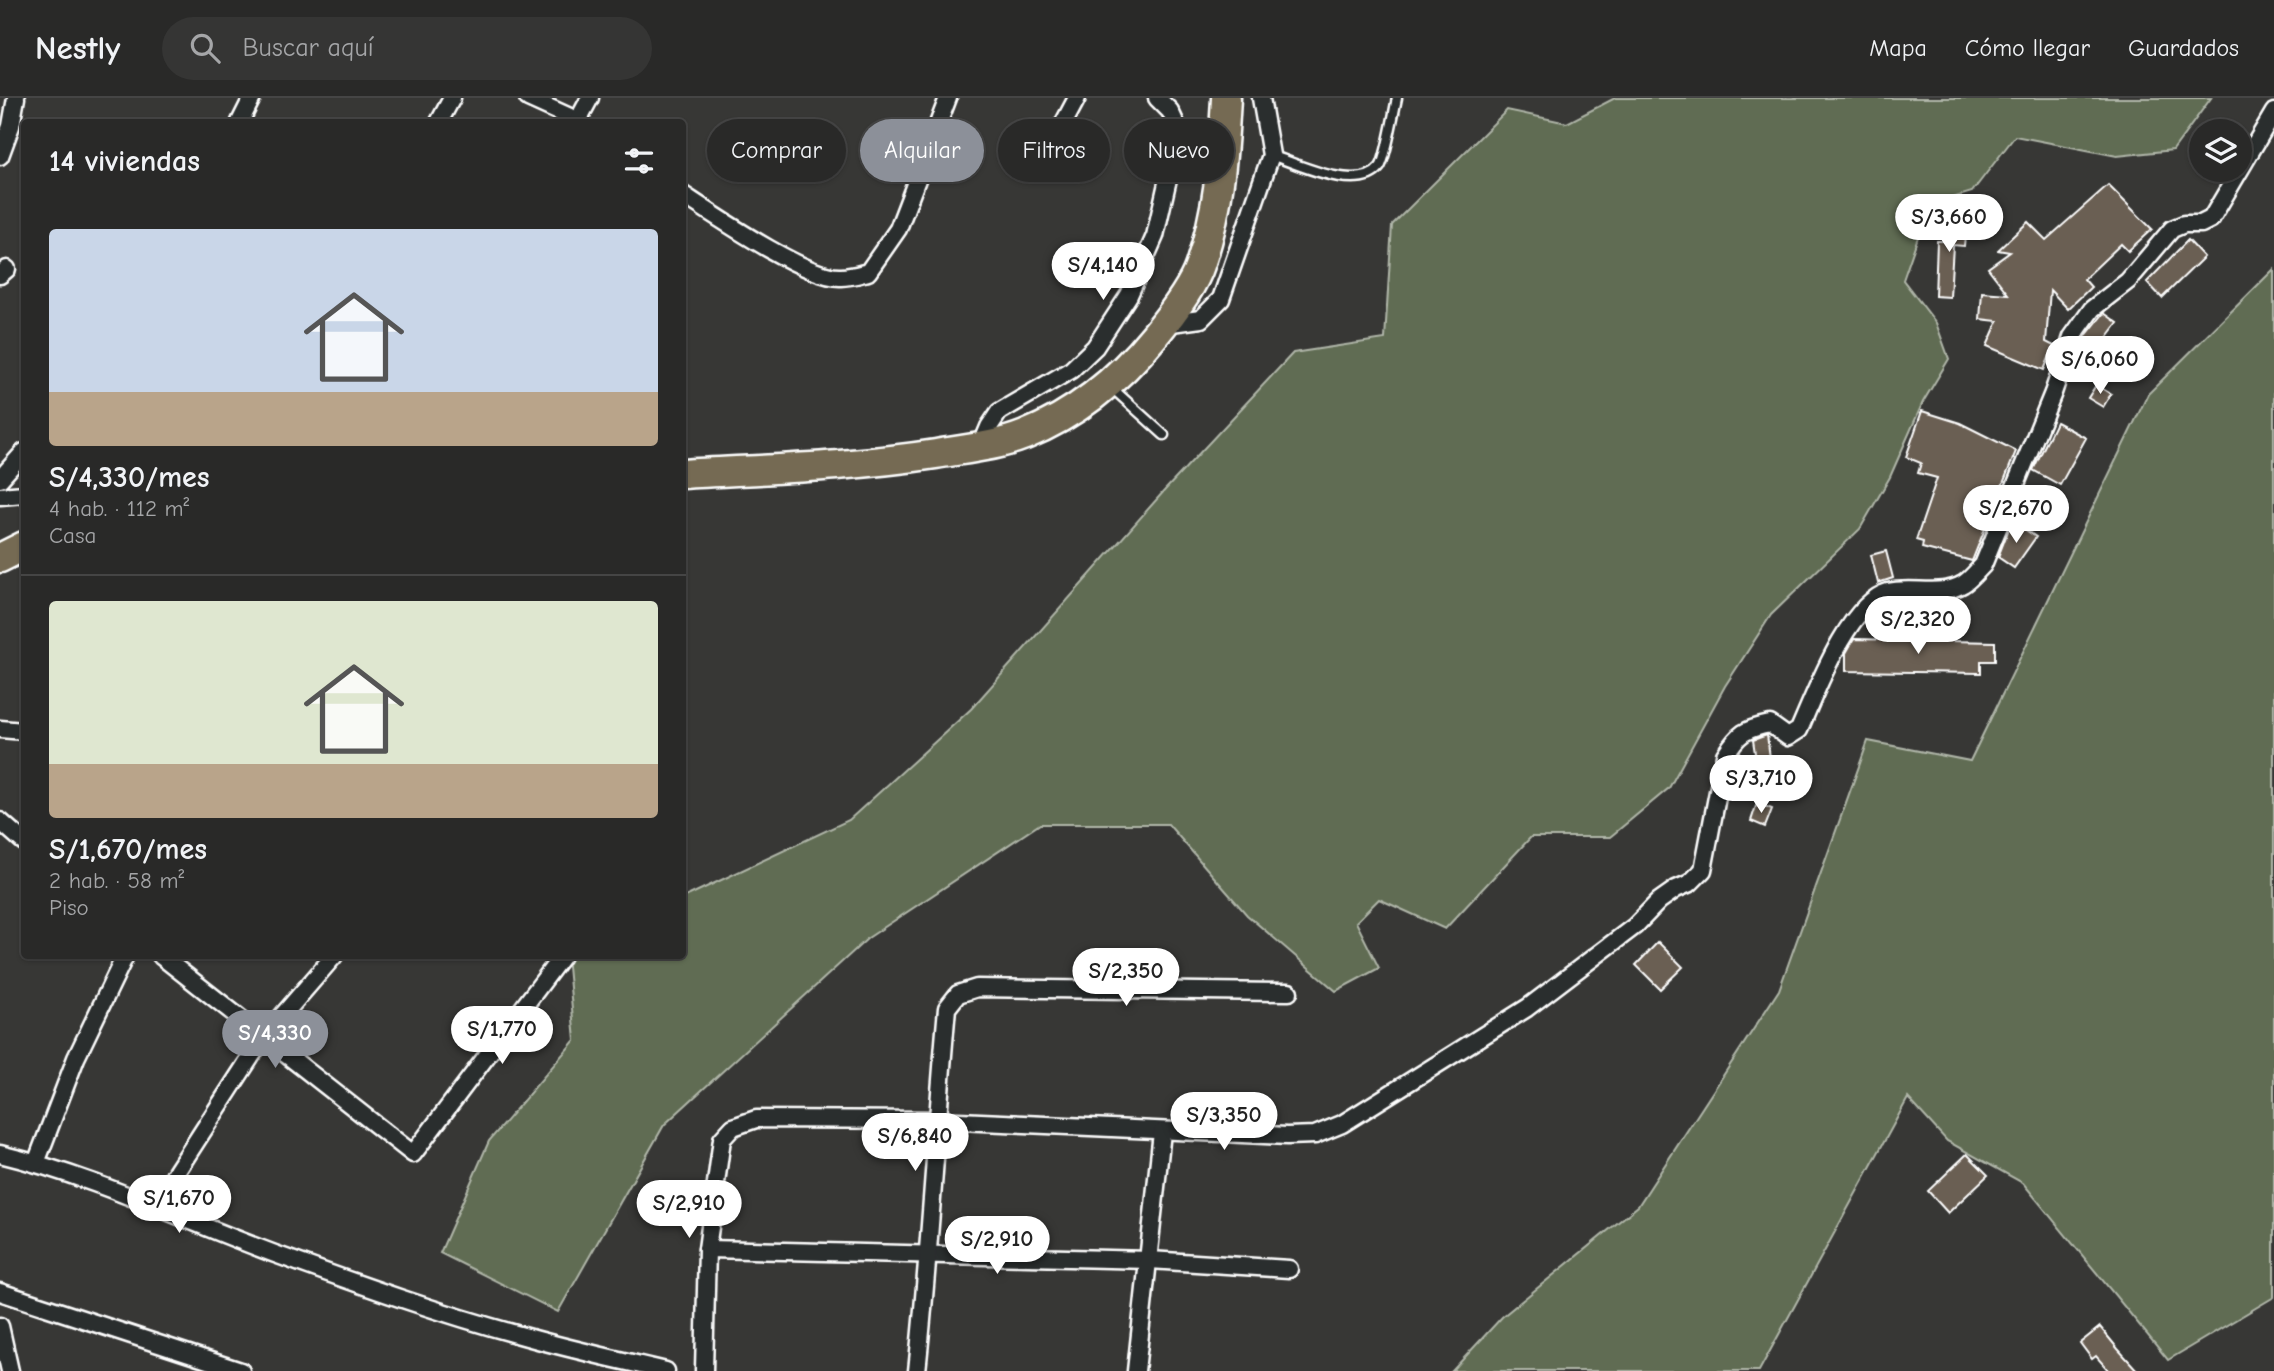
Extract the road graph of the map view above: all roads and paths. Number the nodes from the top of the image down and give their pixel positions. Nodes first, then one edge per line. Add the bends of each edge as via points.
1 (16, 98) edge
2 (251, 98) edge
3 (452, 98) edge
4 (528, 98) edge
5 (590, 98) edge
6 (948, 98) edge
7 (1077, 98) edge
8 (1157, 98) edge
9 (1226, 98) edge
10 (1261, 98) edge
11 (1397, 98) edge
12 (2274, 112) edge
13 (241, 119) edge
14 (441, 119) edge
15 (573, 119) edge
16 (580, 119) edge
17 (1066, 119) edge
18 (1271, 155) junction
19 (0, 156) edge
20 (686, 197) edge
21 (1164, 324) junction
22 (1108, 385) junction
23 (1164, 435) dead end
24 (981, 446) junction
25 (21, 455) edge
26 (686, 474) edge
27 (0, 479) edge
28 (21, 494) edge
29 (0, 496) edge
30 (21, 548) edge
31 (0, 558) edge
32 (0, 729) edge
33 (21, 731) edge
34 (0, 821) edge
35 (21, 839) edge
36 (124, 959) edge
37 (165, 959) edge
38 (331, 959) edge
39 (560, 959) edge
40 (1289, 992) dead end
41 (263, 1038) junction
42 (936, 1120) junction
43 (1162, 1132) junction
44 (0, 1154) edge
45 (36, 1163) junction
46 (155, 1205) junction
47 (707, 1249) junction
48 (929, 1256) junction
49 (1150, 1260) junction
50 (1289, 1269) dead end
51 (0, 1292) edge
52 (0, 1326) edge
53 (612, 1365) edge
54 (10, 1371) edge
55 (241, 1371) edge
56 (666, 1371) edge
57 (704, 1371) edge
58 (917, 1371) edge
59 (1136, 1371) edge

1 - 19 street
2 - 13 street
3 - 14 street
4 - 15 street
5 - 16 street
6 - 20 street via 898,229 868,272 840,278 813,272
7 - 17 street
8 - 24 street via 1176,124 1175,148 1155,236 1129,295 1095,347 1071,370 999,412
9 - 21 highway via 1221,181 1200,268
10 - 18 street
11 - 18 lane via 1381,166 1367,178 1346,179
12 - 43 street via 2211,219 2172,229 2128,281 2092,309 2072,337 1983,565 1963,585 1888,592 1865,606 1837,645 1799,730 1788,737 1770,723 1746,729 1734,741 1726,755 1698,877 1659,901 1635,926 1527,1009 1342,1124 1315,1135
18 - 21 street via 1220,299 1202,319
21 - 22 highway
22 - 23 lane
22 - 24 highway via 1023,436
24 - 26 highway via 879,463
25 - 27 street
28 - 29 street
30 - 31 highway
32 - 33 street
34 - 35 street
36 - 45 street via 76,1058
37 - 41 street
38 - 41 street
39 - 41 street via 413,1154
40 - 42 street via 977,988 958,994 947,1008
41 - 46 street
42 - 43 street
42 - 47 street via 755,1119 733,1127 722,1139
42 - 48 street
43 - 49 street
44 - 45 street
45 - 46 street
46 - 53 street via 366,1287
47 - 48 street
47 - 57 street
48 - 49 street
48 - 58 street
49 - 50 street
49 - 59 street
51 - 55 street
52 - 54 street
53 - 56 street

